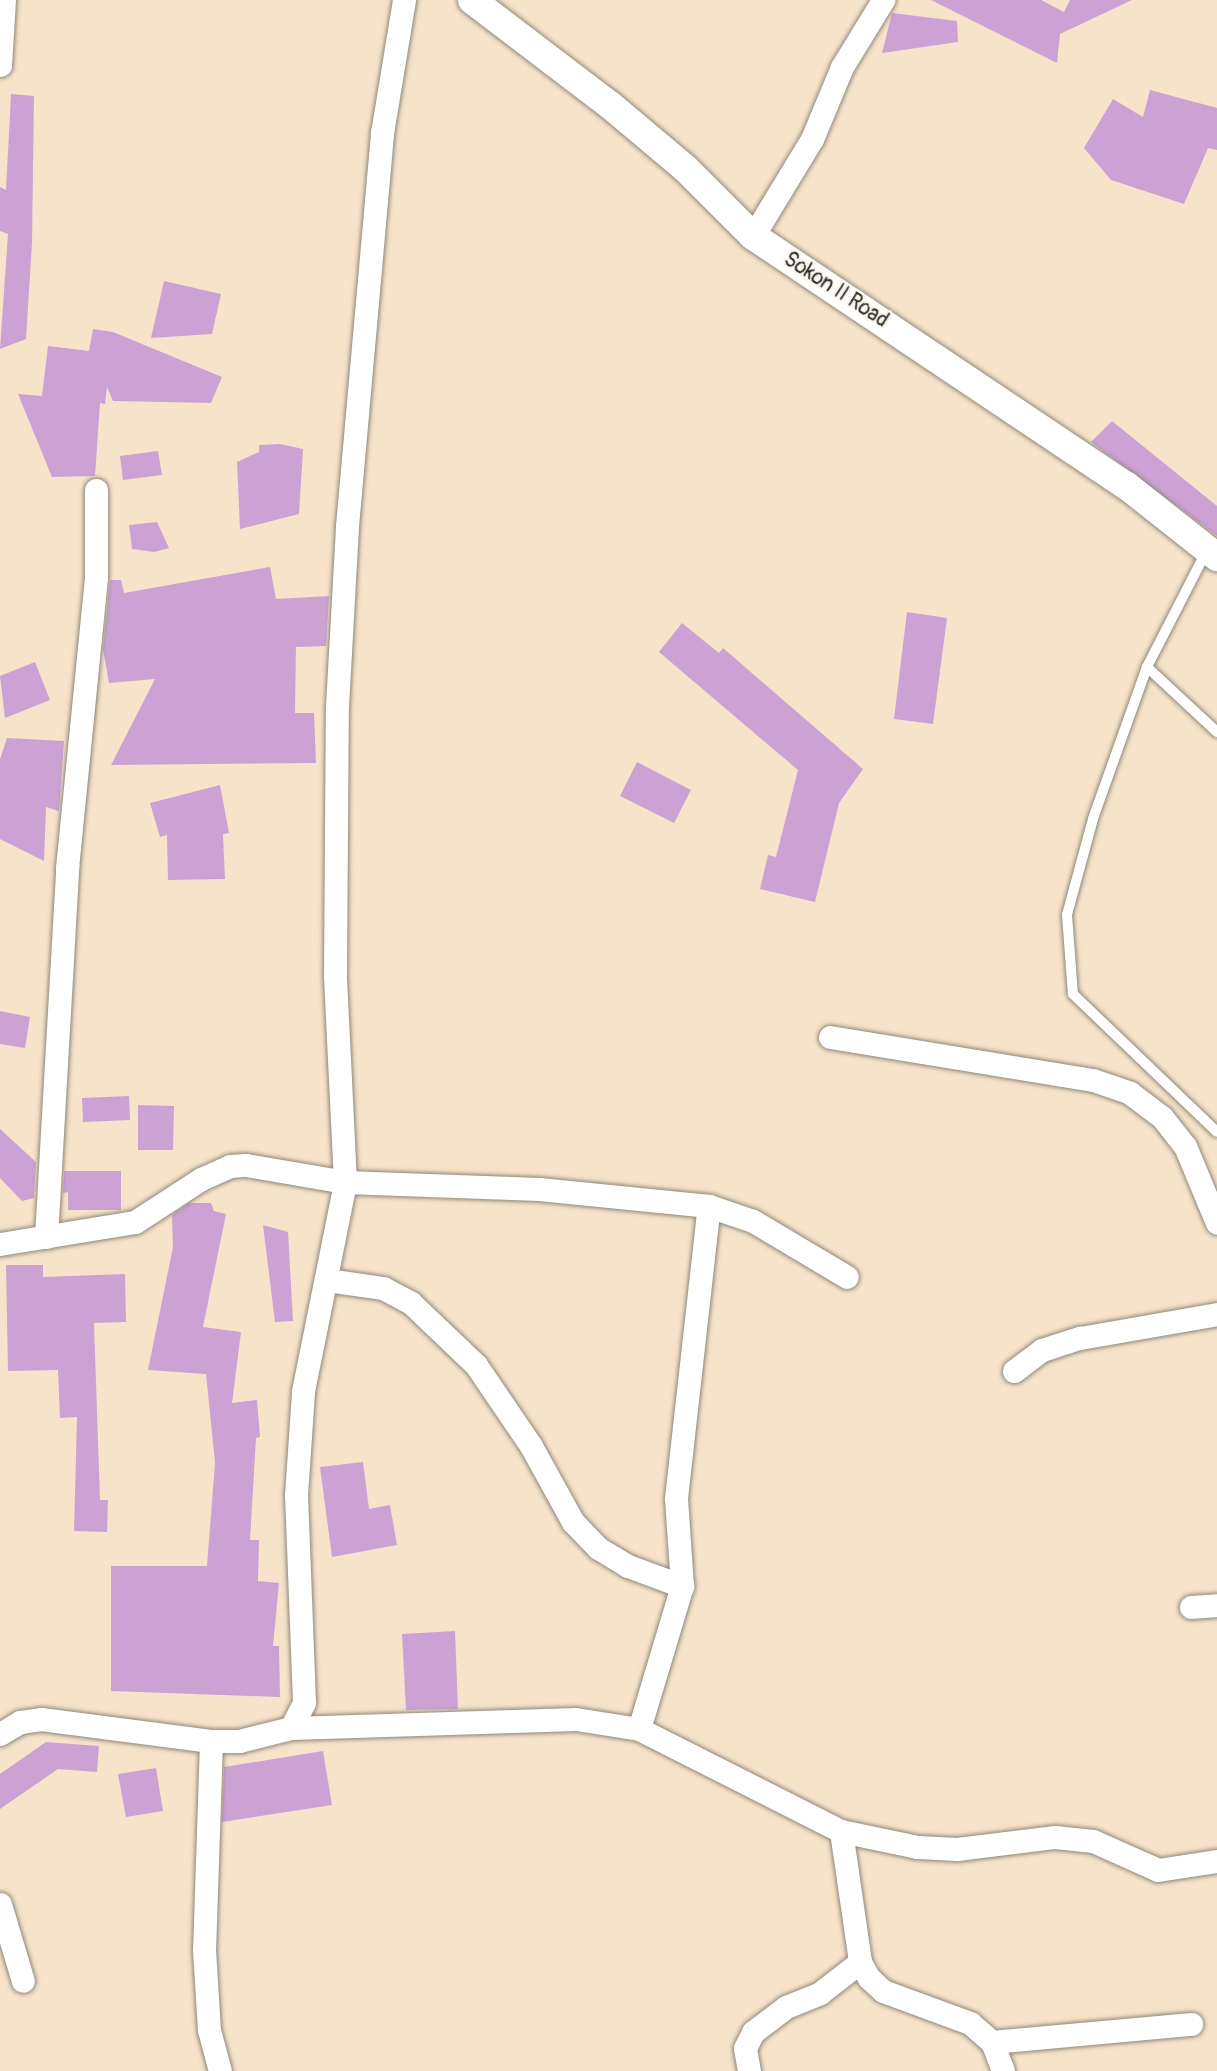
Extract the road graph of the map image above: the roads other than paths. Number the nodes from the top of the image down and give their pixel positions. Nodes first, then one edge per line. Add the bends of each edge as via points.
1 (5, 0) edge
2 (404, 0) edge
3 (472, 0) edge
4 (883, 0) edge
5 (0, 65) edge
6 (753, 236) junction
7 (96, 491) dead end
8 (1212, 554) edge
9 (1147, 667) junction
10 (1217, 732) edge
11 (830, 1037) dead end
12 (1217, 1132) edge
13 (345, 1182) junction
14 (709, 1206) junction
15 (1217, 1223) edge
16 (46, 1237) junction
17 (0, 1244) edge
18 (847, 1277) dead end
19 (327, 1280) junction
20 (1217, 1314) edge
21 (1014, 1371) dead end
22 (682, 1586) junction
23 (1217, 1605) edge
24 (1191, 1607) dead end
25 (291, 1728) junction
26 (639, 1729) junction
27 (0, 1734) edge
28 (211, 1741) junction
29 (841, 1831) junction
30 (1217, 1861) edge
31 (0, 1904) edge
32 (860, 1962) junction
33 (23, 1981) dead end
34 (1191, 2024) dead end
35 (992, 2042) junction
36 (220, 2071) edge
37 (749, 2071) edge
38 (1003, 2071) edge

1 - 5 street
2 - 13 street via 382,133 347,526 337,706 335,975
3 - 6 street, Sokon II Road via 610,105 686,169
4 - 6 street via 842,67 812,139
6 - 8 street, Sokon II Road via 1127,486
7 - 16 street via 96,578 67,868
8 - 9 lane
9 - 10 lane
9 - 12 lane via 1093,819 1067,915 1073,994
11 - 15 street via 1093,1080 1130,1093 1162,1117 1185,1146
13 - 14 street via 539,1189
13 - 16 street via 264,1167 230,1166 135,1222
13 - 19 street
14 - 18 street via 753,1221
14 - 22 street via 677,1498
16 - 17 street
19 - 22 street via 383,1288 411,1303 476,1365 531,1446 573,1522 598,1548 628,1566
19 - 25 street via 303,1391 296,1494 306,1674 304,1702
20 - 21 street via 1080,1338 1042,1350
22 - 26 street
23 - 24 street
25 - 26 street via 576,1719
25 - 28 street via 271,1736
26 - 29 street
27 - 28 street via 20,1722 40,1720
28 - 36 street via 204,1949 209,2030
29 - 30 street via 917,1847 957,1849 1055,1837 1093,1841 1158,1870
29 - 32 street
31 - 33 street
32 - 35 street via 883,1991 970,2023
32 - 37 street via 820,1993 786,2007 753,2032 746,2048
34 - 35 street
35 - 38 street

